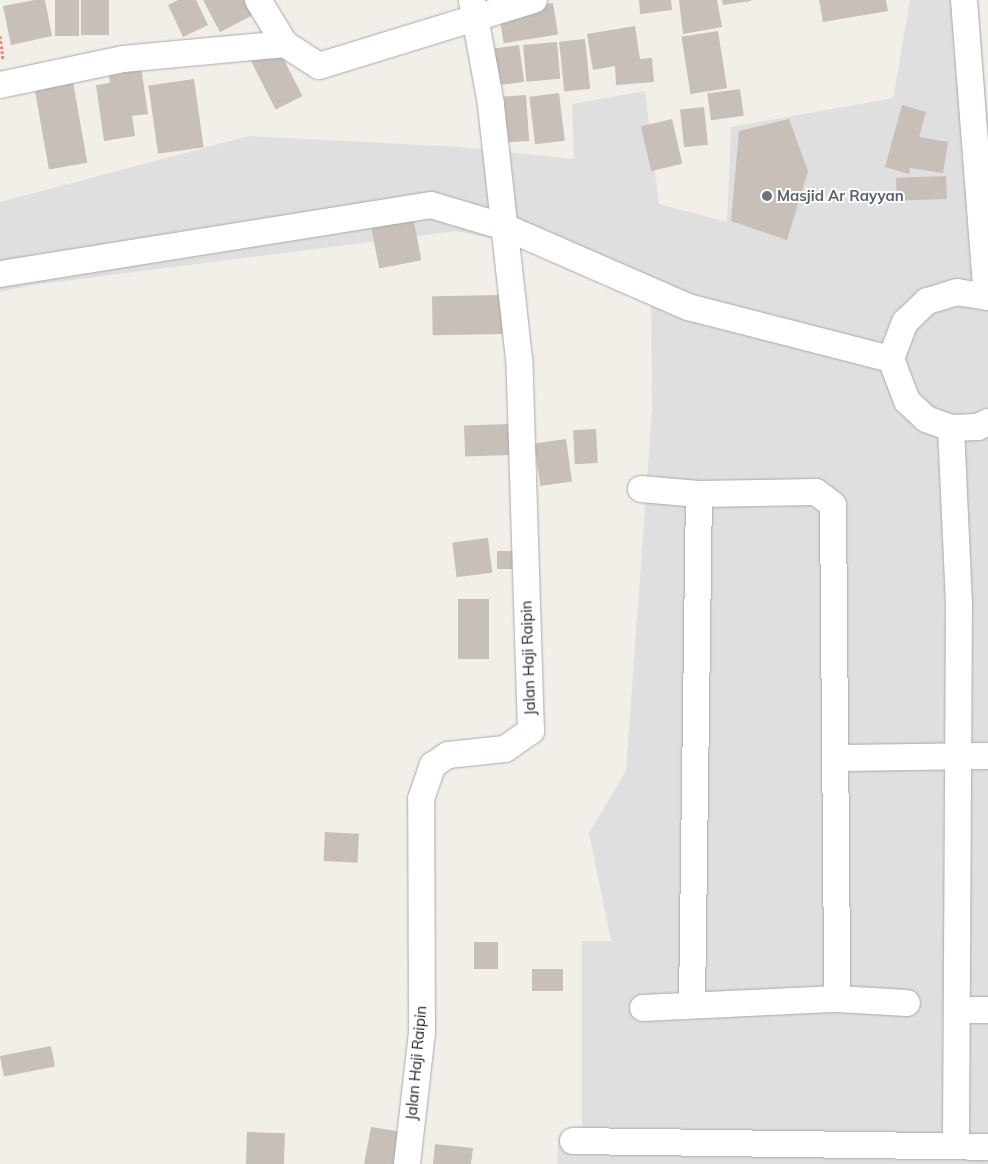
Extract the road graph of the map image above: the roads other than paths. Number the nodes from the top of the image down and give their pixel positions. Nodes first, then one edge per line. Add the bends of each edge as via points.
1 (258, 0) edge
2 (534, 0) edge
3 (964, 0) edge
4 (474, 9) edge
5 (285, 44) junction
6 (0, 85) edge
7 (505, 227) junction
8 (0, 274) edge
9 (987, 297) edge
10 (891, 359) junction
11 (988, 422) edge
12 (951, 428) junction
13 (641, 490) dead end
14 (699, 494) junction
15 (988, 756) edge
16 (958, 757) junction
17 (838, 758) junction
18 (838, 999) junction
19 (907, 1003) dead end
20 (692, 1005) junction
21 (643, 1008) dead end
22 (573, 1141) dead end
23 (956, 1146) junction
24 (988, 1147) edge
25 (788, 1154) edge
26 (407, 1164) edge

1 - 5 street
2 - 4 street
3 - 9 street
4 - 5 street via 319,66
4 - 7 street via 492,104
5 - 6 street via 123,59
7 - 8 street via 431,205
7 - 10 street via 688,307
7 - 26 street, Jalan Haji Raipin via 519,359 531,731 505,749 448,755 433,765 421,798 422,1032
9 - 10 street via 957,292 928,301 905,322
10 - 12 street via 907,401 926,419
11 - 12 street via 978,427
12 - 16 street via 959,602
13 - 14 street
14 - 17 street via 816,492 833,505
14 - 20 street
15 - 16 street
16 - 17 street
16 - 23 street
17 - 18 street
18 - 19 street
18 - 20 street
20 - 21 street
22 - 25 street
23 - 24 street
23 - 25 street

